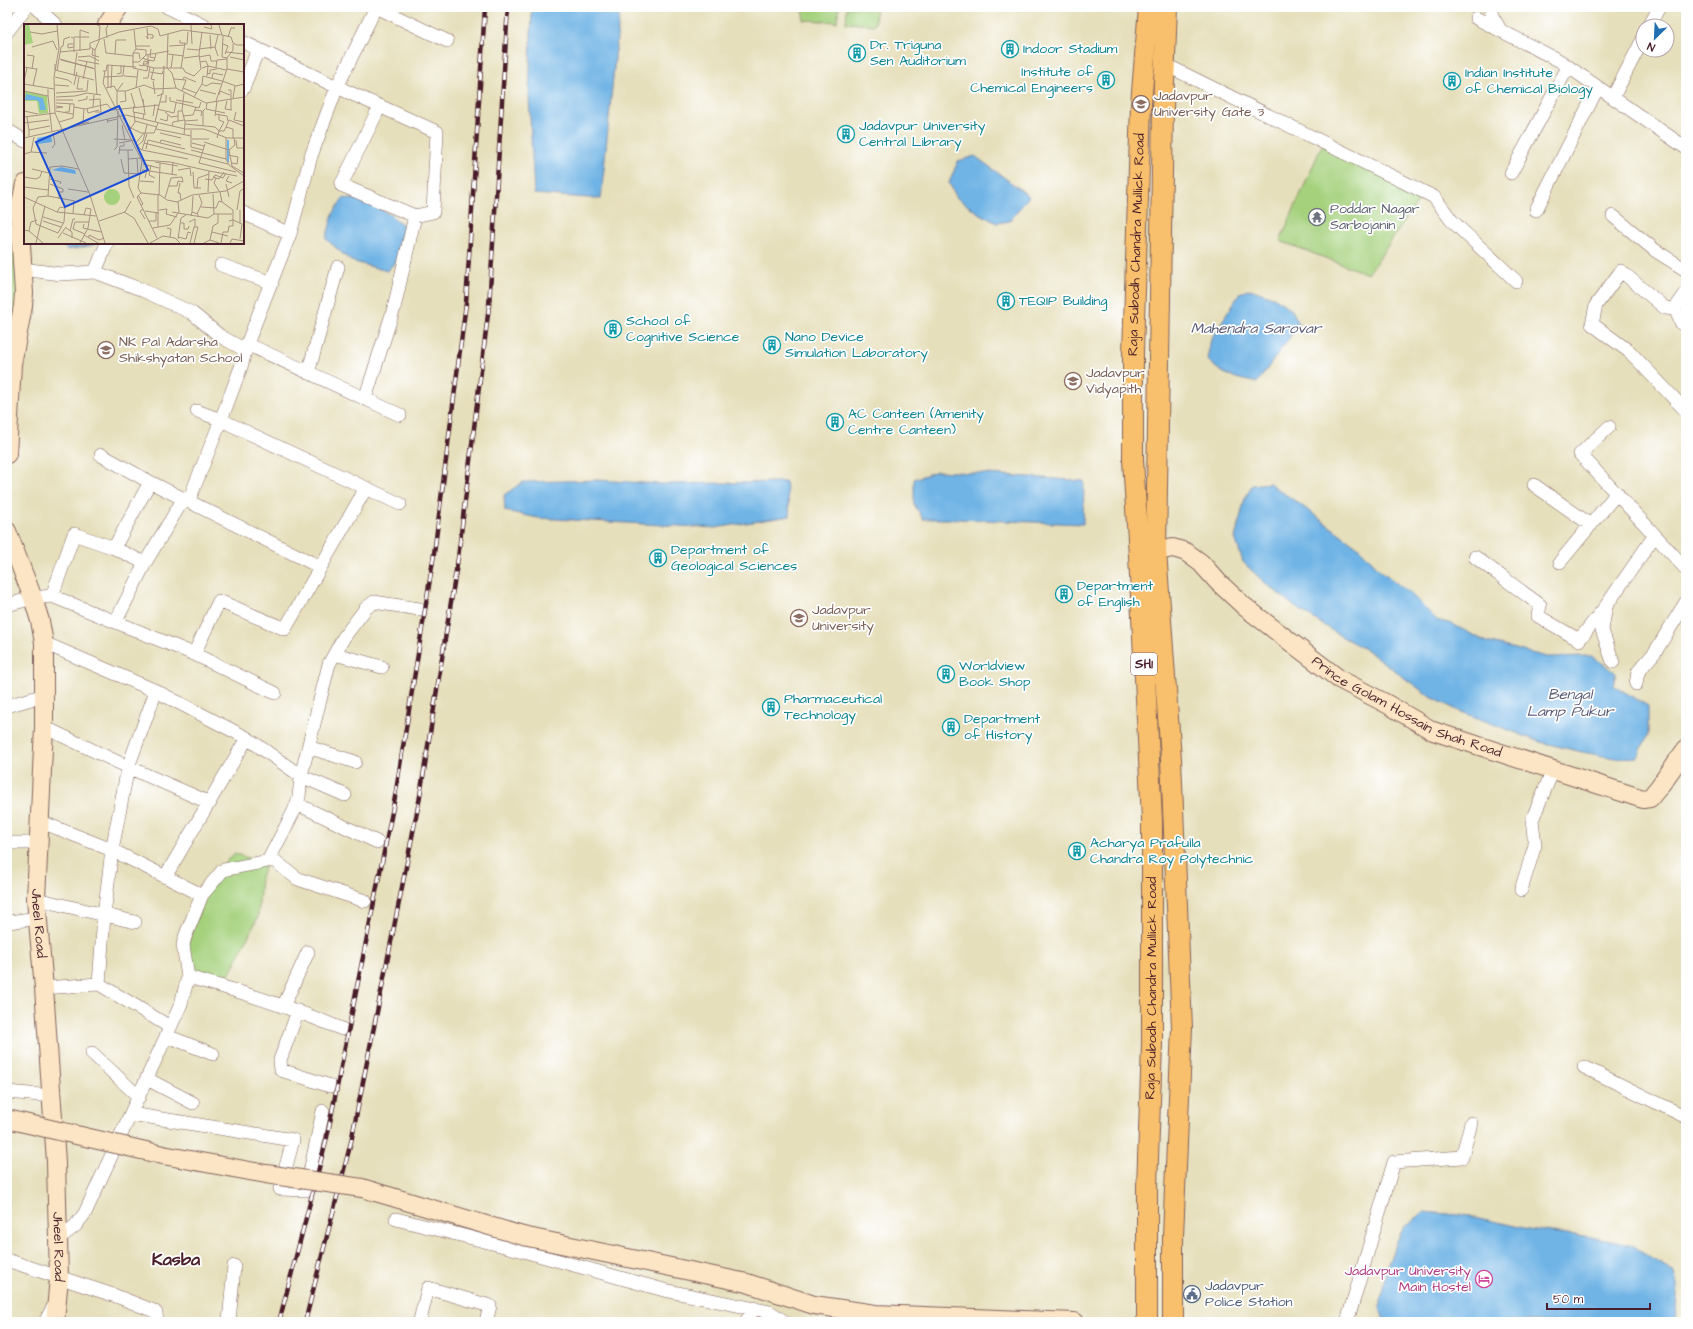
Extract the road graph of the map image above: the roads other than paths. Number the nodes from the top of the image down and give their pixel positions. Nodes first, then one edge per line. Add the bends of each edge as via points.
1 (26, 7) edge
2 (36, 7) edge
3 (119, 7) edge
4 (168, 7) edge
5 (376, 7) edge
6 (1149, 7) edge
7 (1167, 7) edge
8 (1491, 7) edge
9 (1659, 7) edge
10 (1682, 7) edge
11 (1686, 9) edge
12 (1476, 18) dead end
13 (1653, 18) edge
14 (55, 24) edge
15 (108, 24) edge
16 (199, 24) edge
17 (1501, 31) junction
18 (7, 32) edge
19 (447, 41) dead end
20 (244, 42) edge
21 (258, 49) junction
22 (1635, 54) edge
23 (1164, 64) junction
24 (1568, 67) junction
25 (244, 86) edge
26 (337, 87) junction
27 (1598, 87) junction
28 (1613, 97) junction
29 (380, 106) junction
30 (7, 130) edge
31 (24, 140) edge
32 (1685, 144) edge
33 (1511, 173) dead end
34 (24, 186) edge
35 (1536, 210) dead end
36 (13, 212) edge
37 (244, 214) edge
38 (416, 216) junction
39 (1613, 216) dead end
40 (290, 234) junction
41 (107, 244) edge
42 (221, 265) dead end
43 (338, 267) dead end
44 (22, 269) junction
45 (1686, 270) edge
46 (95, 272) junction
47 (1516, 281) dead end
48 (272, 283) junction
49 (1686, 292) edge
50 (1675, 309) junction
51 (1686, 327) edge
52 (12, 334) edge
53 (246, 347) junction
54 (308, 373) junction
55 (365, 399) junction
56 (197, 411) dead end
57 (1686, 411) edge
58 (400, 415) dead end
59 (221, 420) junction
60 (1609, 427) dead end
61 (7, 454) edge
62 (101, 455) dead end
63 (150, 482) junction
64 (1534, 485) dead end
65 (366, 488) junction
66 (1617, 493) junction
67 (186, 499) junction
68 (400, 504) dead end
69 (1591, 525) junction
70 (1655, 536) junction
71 (9, 539) edge
72 (114, 548) junction
73 (1148, 553) junction
74 (1475, 557) dead end
75 (1560, 562) dead end
76 (145, 563) junction
77 (320, 566) junction
78 (1686, 569) edge
79 (52, 596) junction
80 (33, 598) junction
81 (1686, 602) edge
82 (7, 605) edge
83 (1606, 606) junction
84 (419, 609) dead end
85 (116, 620) junction
86 (44, 643) junction
87 (194, 654) junction
88 (335, 654) junction
89 (1613, 662) dead end
90 (382, 667) dead end
91 (1636, 684) dead end
92 (156, 692) junction
93 (275, 693) dead end
94 (46, 695) junction
95 (7, 706) edge
96 (44, 727) junction
97 (247, 738) junction
98 (308, 747) junction
99 (1686, 749) edge
100 (355, 762) dead end
101 (128, 767) junction
102 (1553, 770) junction
103 (301, 776) junction
104 (345, 795) dead end
105 (210, 803) junction
106 (297, 804) junction
107 (39, 821) junction
108 (377, 842) dead end
109 (7, 843) edge
110 (38, 843) junction
111 (112, 850) junction
112 (271, 858) junction
113 (166, 877) junction
114 (1521, 890) dead end
115 (202, 896) junction
116 (36, 899) junction
117 (366, 901) dead end
118 (104, 915) junction
119 (38, 918) junction
120 (9, 922) dead end
121 (135, 922) dead end
122 (308, 952) dead end
123 (188, 977) junction
124 (99, 984) junction
125 (44, 988) junction
126 (283, 1007) junction
127 (298, 1011) junction
128 (342, 1029) dead end
129 (168, 1032) junction
130 (92, 1053) dead end
131 (213, 1054) dead end
132 (1584, 1067) dead end
133 (147, 1080) junction
134 (330, 1086) dead end
135 (7, 1092) edge
136 (52, 1096) junction
137 (139, 1097) junction
138 (193, 1103) dead end
139 (323, 1111) dead end
140 (131, 1114) junction
141 (1686, 1117) edge
142 (7, 1119) edge
143 (1471, 1123) dead end
144 (396, 1219) dead end
145 (59, 1238) junction
146 (7, 1260) edge
147 (234, 1266) dead end
148 (59, 1277) junction
149 (57, 1301) junction
150 (754, 1308) junction
151 (872, 1318) edge
152 (420, 1320) dead end
153 (45, 1322) edge
154 (56, 1322) edge
155 (157, 1322) edge
156 (229, 1322) edge
157 (486, 1322) edge
158 (746, 1322) edge
159 (785, 1322) edge
160 (1071, 1322) edge
161 (1075, 1322) edge
162 (1147, 1322) edge
163 (1173, 1322) edge
164 (1347, 1322) edge

1 - 18 street
2 - 14 street
3 - 15 street
4 - 16 street
5 - 19 street
5 - 26 street
6 - 73 main road, Raja Subodh Chandra Mullick Road / SH1 via 1141,104 1133,354 1133,460
7 - 23 main road, Raja Subodh Chandra Mullick Road / SH1
8 - 17 street via 1492,16
9 - 13 street
10 - 11 street
12 - 17 street
17 - 24 street
20 - 21 street
21 - 25 street
21 - 26 street
22 - 28 street
23 - 47 street via 1434,197 1452,221
23 - 73 main road, Raja Subodh Chandra Mullick Road / SH1
24 - 27 street
24 - 33 street
26 - 29 street
26 - 40 street via 311,156
27 - 28 street
27 - 35 street
28 - 32 street
29 - 38 street via 437,132 433,212
29 - 38 street via 341,186
30 - 31 street
34 - 36 street
36 - 44 street
37 - 40 street
38 - 55 street via 394,308
39 - 45 street via 1656,251
40 - 48 street
41 - 46 street
42 - 48 street
43 - 54 street
44 - 46 street via 61,274
44 - 52 street via 23,306
46 - 53 street via 192,313 220,336
48 - 53 street
49 - 50 street
50 - 51 street
50 - 57 street via 1665,308 1621,271 1596,305 1592,324 1630,352
52 - 61 street
53 - 54 street
53 - 59 street
54 - 55 street
55 - 58 street
56 - 59 street
59 - 65 street
59 - 67 street
60 - 66 street via 1580,454
62 - 63 street
63 - 67 street
63 - 72 street
64 - 69 street
65 - 68 street
65 - 77 street
66 - 69 street
66 - 70 street
67 - 76 street
67 - 77 street
69 - 75 street
70 - 78 street
70 - 83 street
71 - 80 street, Jheel Road
72 - 76 street
72 - 79 street via 74,534
73 - 102 street, Prince Golam Hossain Shah Road via 1173,548 1186,552 1201,563 1245,607 1339,679 1433,731
73 - 162 main road, Raja Subodh Chandra Mullick Road / SH1 via 1152,1045 1147,1186
73 - 163 main road, Raja Subodh Chandra Mullick Road / SH1 via 1171,759 1182,1028 1173,1236
74 - 83 street via 1540,605 1538,616 1579,640
76 - 85 street
77 - 87 street via 285,630 219,602
79 - 80 street
79 - 85 street
80 - 82 street
80 - 86 street, Jheel Road
81 - 91 street via 1638,672
83 - 89 street via 1602,630
84 - 88 street via 374,602 354,623
85 - 87 street
86 - 92 street
86 - 94 street, Jheel Road
87 - 93 street
88 - 90 street
88 - 98 street via 329,664
92 - 97 street
92 - 101 street
94 - 95 street
94 - 96 street, Jheel Road
96 - 101 street
96 - 107 street, Jheel Road
97 - 103 street
97 - 105 street
98 - 100 street
98 - 103 street
99 - 102 street, Prince Golam Hossain Shah Road via 1650,798 1643,799
101 - 105 street
101 - 111 street
102 - 114 street via 1532,820 1535,845
103 - 104 street
103 - 106 street
105 - 113 street
106 - 108 street
106 - 112 street
107 - 110 street, Jheel Road
107 - 111 street
109 - 110 street
110 - 116 street, Jheel Road
111 - 113 street
111 - 118 street
112 - 115 street via 266,862 223,870
112 - 117 street via 298,879
113 - 115 street
115 - 123 street via 183,946
116 - 118 street
116 - 119 street, Jheel Road
118 - 121 street
118 - 124 street
119 - 120 street
119 - 125 street, Jheel Road
122 - 126 street
123 - 126 street via 236,990
123 - 129 street via 181,1004
124 - 125 street
124 - 129 street
125 - 136 street, Jheel Road
126 - 127 street
127 - 128 street
127 - 134 street via 280,1060 281,1070
129 - 131 street
129 - 133 street
130 - 137 street
132 - 141 street
133 - 137 street
133 - 138 street
135 - 136 street
136 - 145 street, Jheel Road
137 - 140 street
139 - 140 street via 306,1190 280,1189 293,1140
140 - 145 street via 85,1213 75,1226
142 - 151 street, bridge via 200,1162 362,1188 523,1236 729,1278 814,1304 855,1311
143 - 164 street via 1462,1157 1394,1162
144 - 150 street via 664,1290
145 - 148 street, Jheel Road
146 - 148 street
147 - 156 street
148 - 149 street, Jheel Road
148 - 155 street via 154,1311
149 - 153 street
149 - 154 street, Jheel Road
150 - 158 street
150 - 159 street via 770,1312
151 - 160 street
152 - 157 street via 428,1288 490,1306
160 - 161 street

